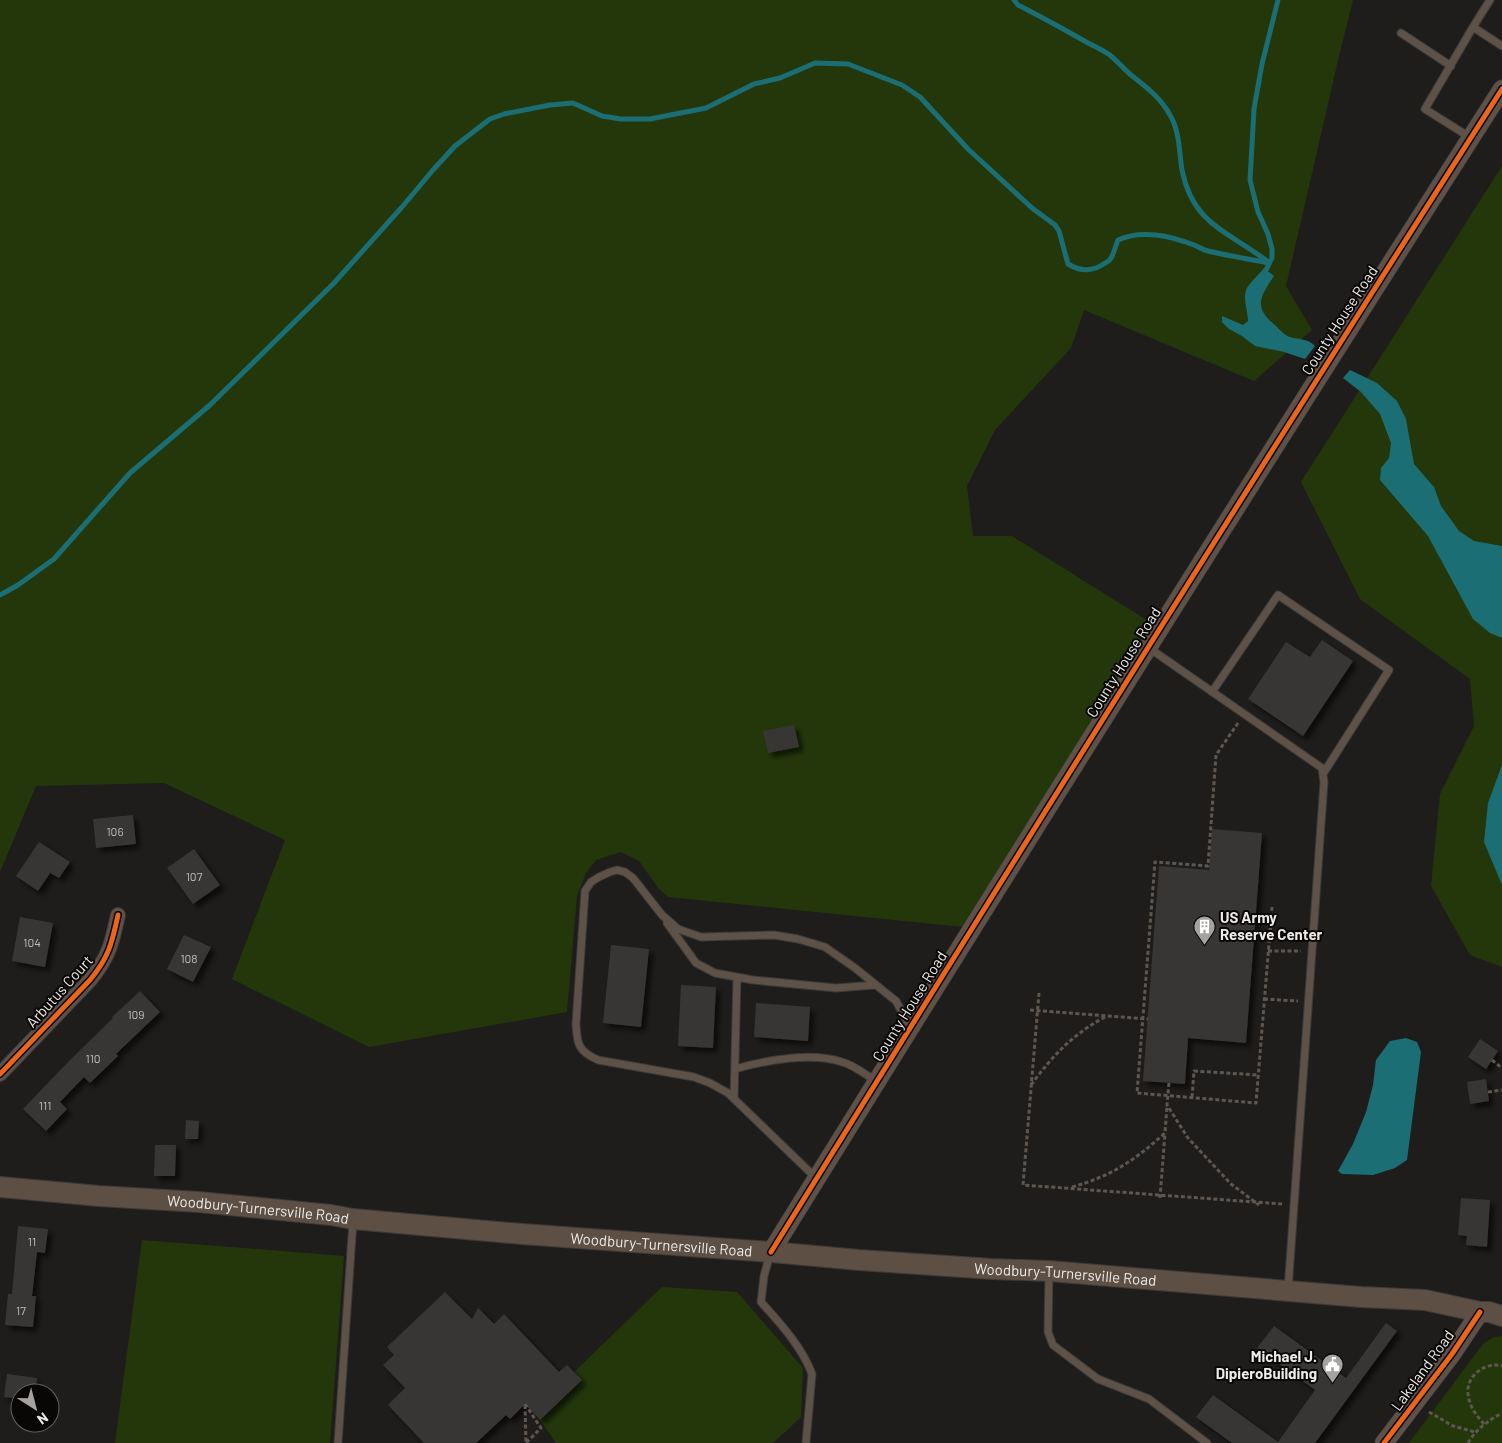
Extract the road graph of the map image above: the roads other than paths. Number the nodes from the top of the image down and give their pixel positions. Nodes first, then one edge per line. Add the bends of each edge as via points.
1 (1490, 0) edge
2 (1473, 27) junction
3 (1401, 33) dead end
4 (1502, 46) edge
5 (1451, 66) junction
6 (1502, 89) edge
7 (1471, 138) junction
8 (1147, 647) junction
9 (1212, 692) junction
10 (1323, 774) junction
11 (660, 913) junction
12 (118, 915) dead end
13 (737, 977) junction
14 (874, 985) junction
15 (910, 1026) junction
16 (735, 1069) junction
17 (0, 1074) edge
18 (876, 1081) junction
19 (734, 1099) junction
20 (816, 1179) junction
21 (0, 1187) edge
22 (353, 1219) junction
23 (771, 1252) junction
24 (1049, 1271) junction
25 (1288, 1291) junction
26 (1480, 1312) junction
27 (1502, 1316) edge
28 (338, 1443) edge
29 (806, 1443) edge
30 (1207, 1443) edge
31 (1384, 1443) edge

1 - 2 lane
2 - 4 lane
2 - 5 lane
3 - 5 lane
5 - 7 lane via 1425,109
6 - 7 street, County House Road
7 - 8 street, County House Road
8 - 9 lane
8 - 15 street, County House Road
9 - 10 lane via 1322,768
9 - 10 lane via 1278,595 1389,670
10 - 25 lane
11 - 13 lane via 696,963 715,973
11 - 14 lane via 678,929 701,937 774,935 825,947
11 - 19 lane via 626,872 610,872 591,882 586,891 576,1024 580,1046 586,1054 598,1060 694,1077
12 - 17 street, Arbutus Court via 113,939 100,968
13 - 14 lane via 836,988
13 - 16 lane
14 - 15 lane via 896,1001
15 - 18 street, County House Road
16 - 18 lane via 755,1063 812,1057 844,1062
16 - 19 lane
18 - 20 street, County House Road
19 - 20 lane
20 - 23 street, County House Road
21 - 22 main road, Woodbury-Turnersville Road via 199,1202
22 - 23 main road, Woodbury-Turnersville Road
22 - 28 lane
23 - 24 main road, Woodbury-Turnersville Road
23 - 29 lane via 761,1302 801,1352 812,1374
24 - 25 main road, Woodbury-Turnersville Road
24 - 30 lane via 1048,1332 1053,1345 1098,1379 1149,1399
25 - 26 main road, Woodbury-Turnersville Road via 1425,1300
26 - 27 main road, Woodbury-Turnersville Road
26 - 31 street, Lakeland Road

